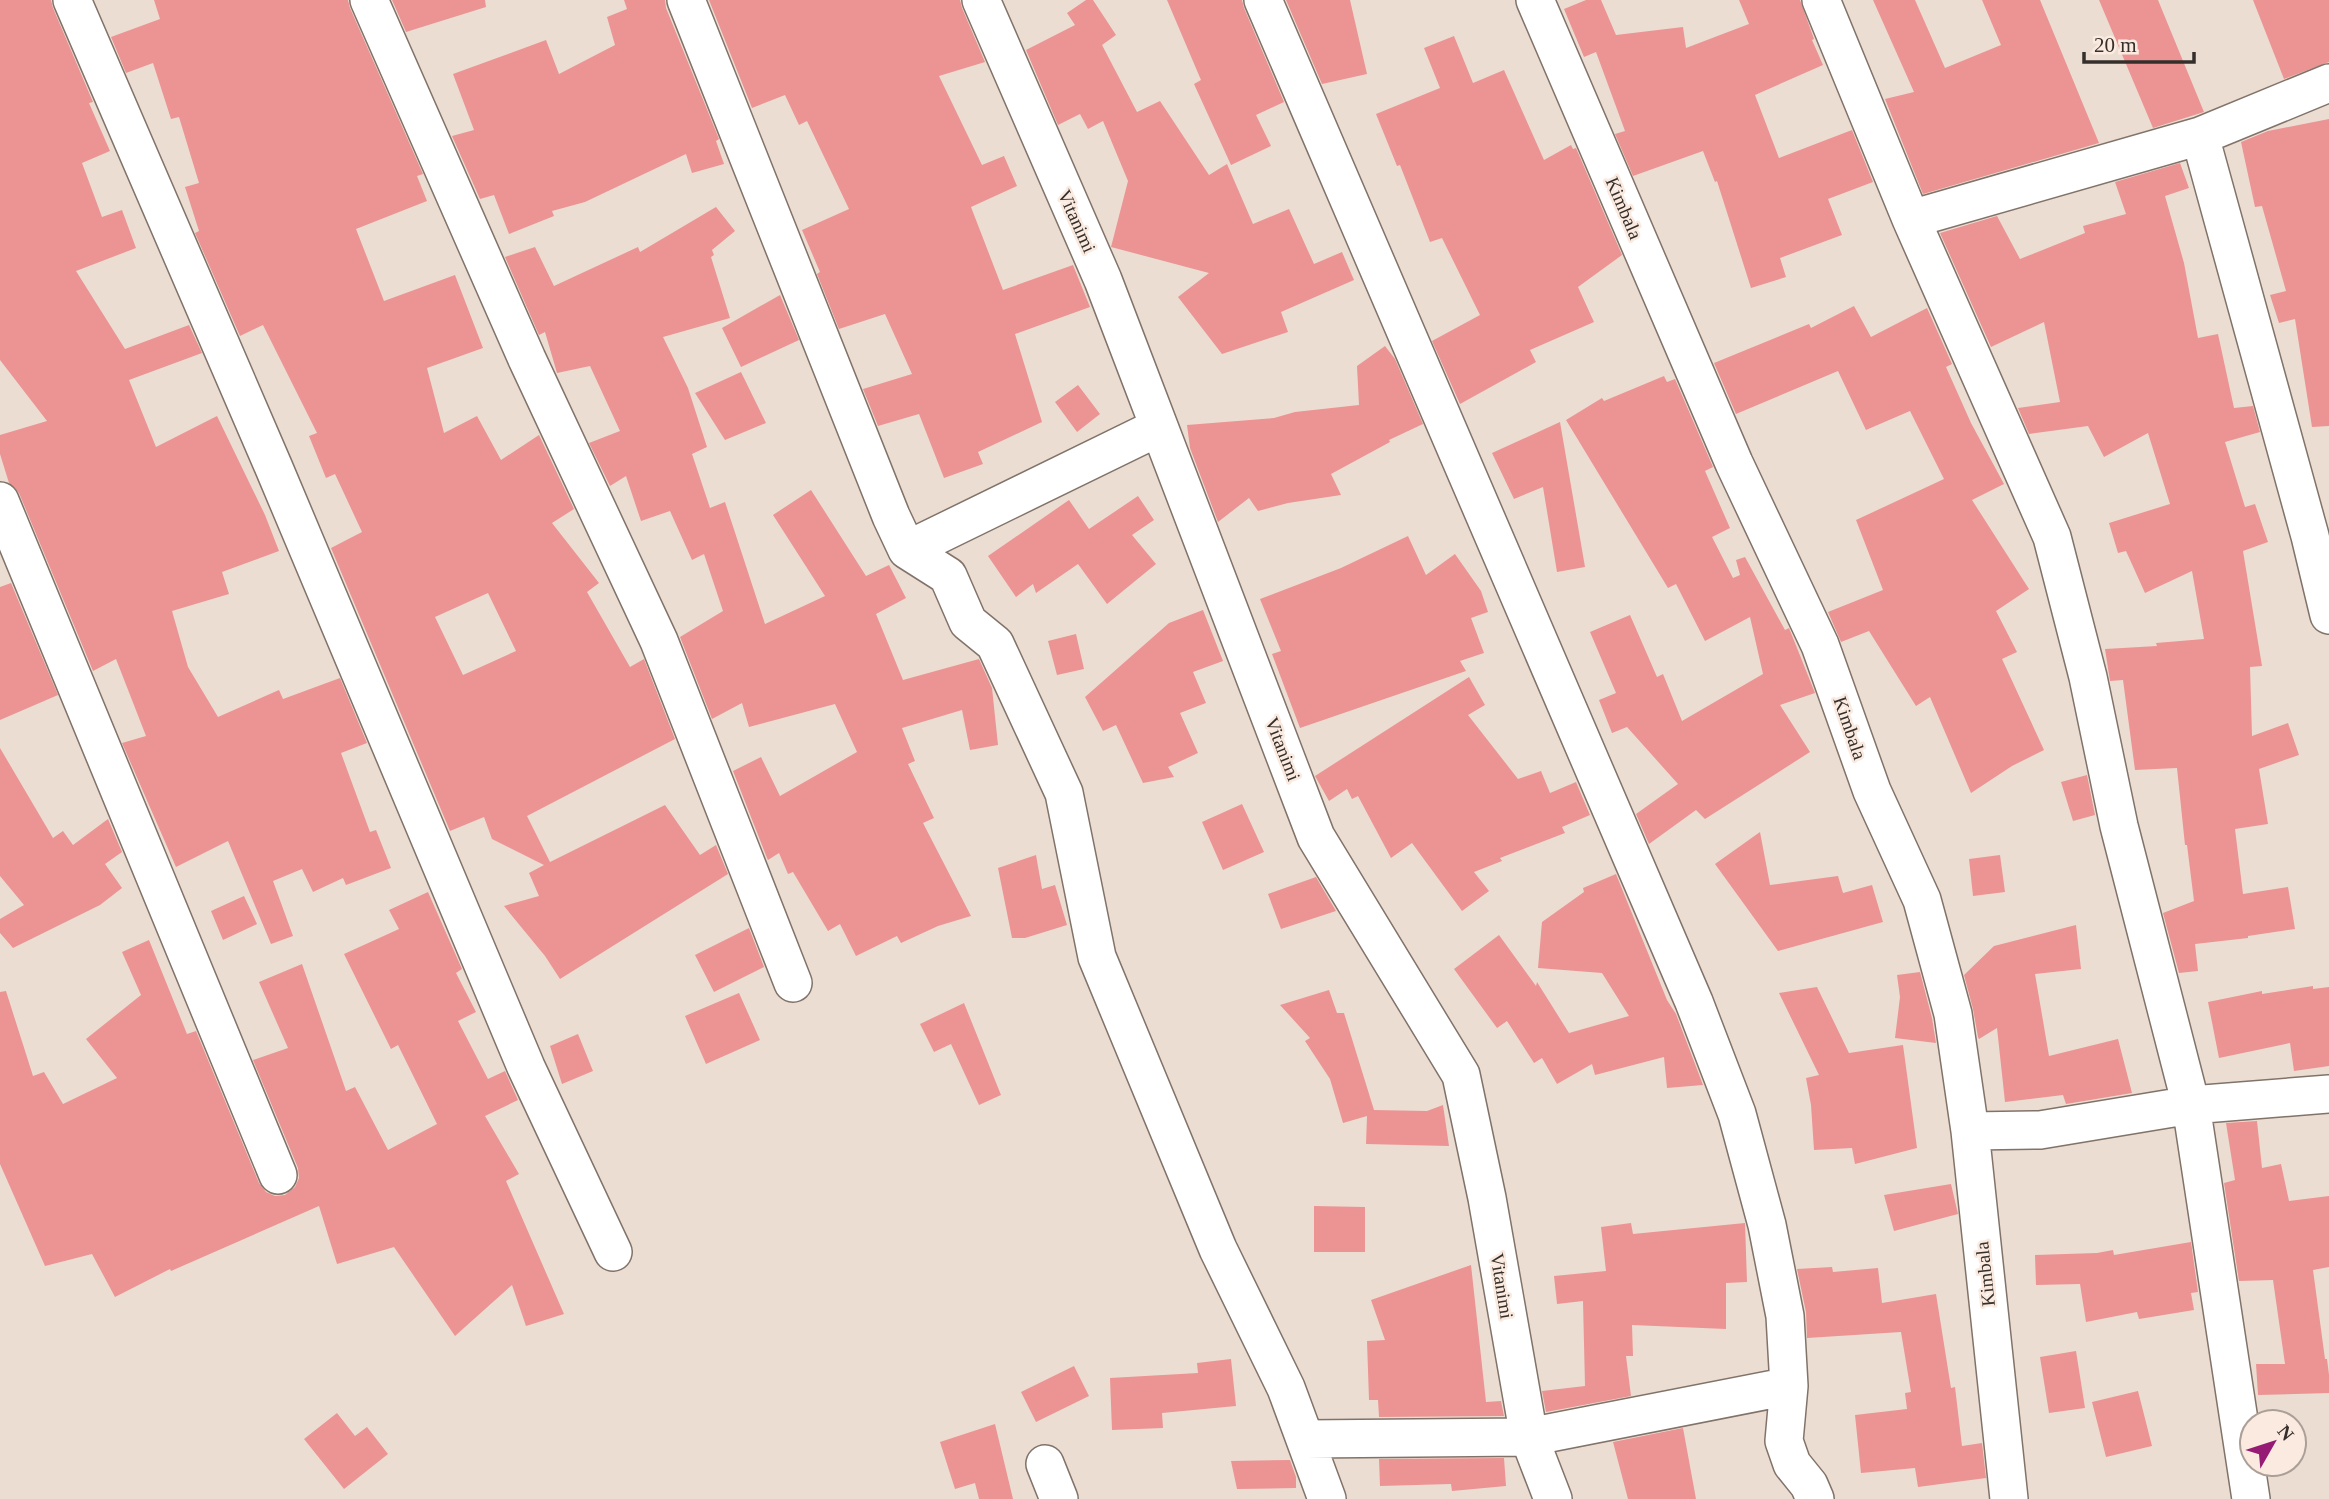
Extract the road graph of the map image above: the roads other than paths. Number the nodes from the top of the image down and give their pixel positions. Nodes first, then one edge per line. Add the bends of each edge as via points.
1 (72, 0) edge
2 (369, 0) edge
3 (686, 0) edge
4 (981, 0) edge
5 (1263, 0) edge
6 (1535, 0) edge
7 (1821, 0) edge
8 (2329, 83) edge
9 (2200, 136) junction
10 (1911, 219) junction
11 (1159, 427) junction
12 (0, 501) edge
13 (907, 550) junction
14 (2329, 615) edge
15 (793, 983) dead end
16 (2329, 1094) edge
17 (2191, 1105) junction
18 (1970, 1131) junction
19 (278, 1175) dead end
20 (613, 1252) dead end
21 (1789, 1386) junction
22 (1529, 1437) junction
23 (1306, 1439) junction
24 (1045, 1464) dead end
25 (1059, 1499) edge
26 (1327, 1499) edge
27 (1553, 1499) edge
28 (1815, 1499) edge
29 (2009, 1499) edge
30 (2251, 1499) edge

1 - 20 street via 526,1067
2 - 15 street via 527,359 659,641
3 - 13 street
4 - 11 street, Vitanimi via 1103,280
5 - 21 street via 1694,1002 1737,1114 1768,1225 1783,1303
6 - 18 street, Kimbala via 1734,463 1820,645 1872,791 1922,900 1953,1014
7 - 10 street
8 - 9 street
9 - 10 street
9 - 14 street
10 - 17 street via 2052,537
11 - 13 street
11 - 22 street, Vitanimi via 1316,837 1461,1076
12 - 19 street
13 - 23 street via 948,576 968,622 995,645 1065,793 1097,957 1217,1249 1286,1388
16 - 17 street
17 - 18 street via 2040,1130
17 - 30 street
18 - 29 street, Kimbala
21 - 22 street
21 - 28 street via 1784,1441 1792,1464
22 - 23 street
22 - 27 street, Vitanimi
23 - 26 street
24 - 25 street

